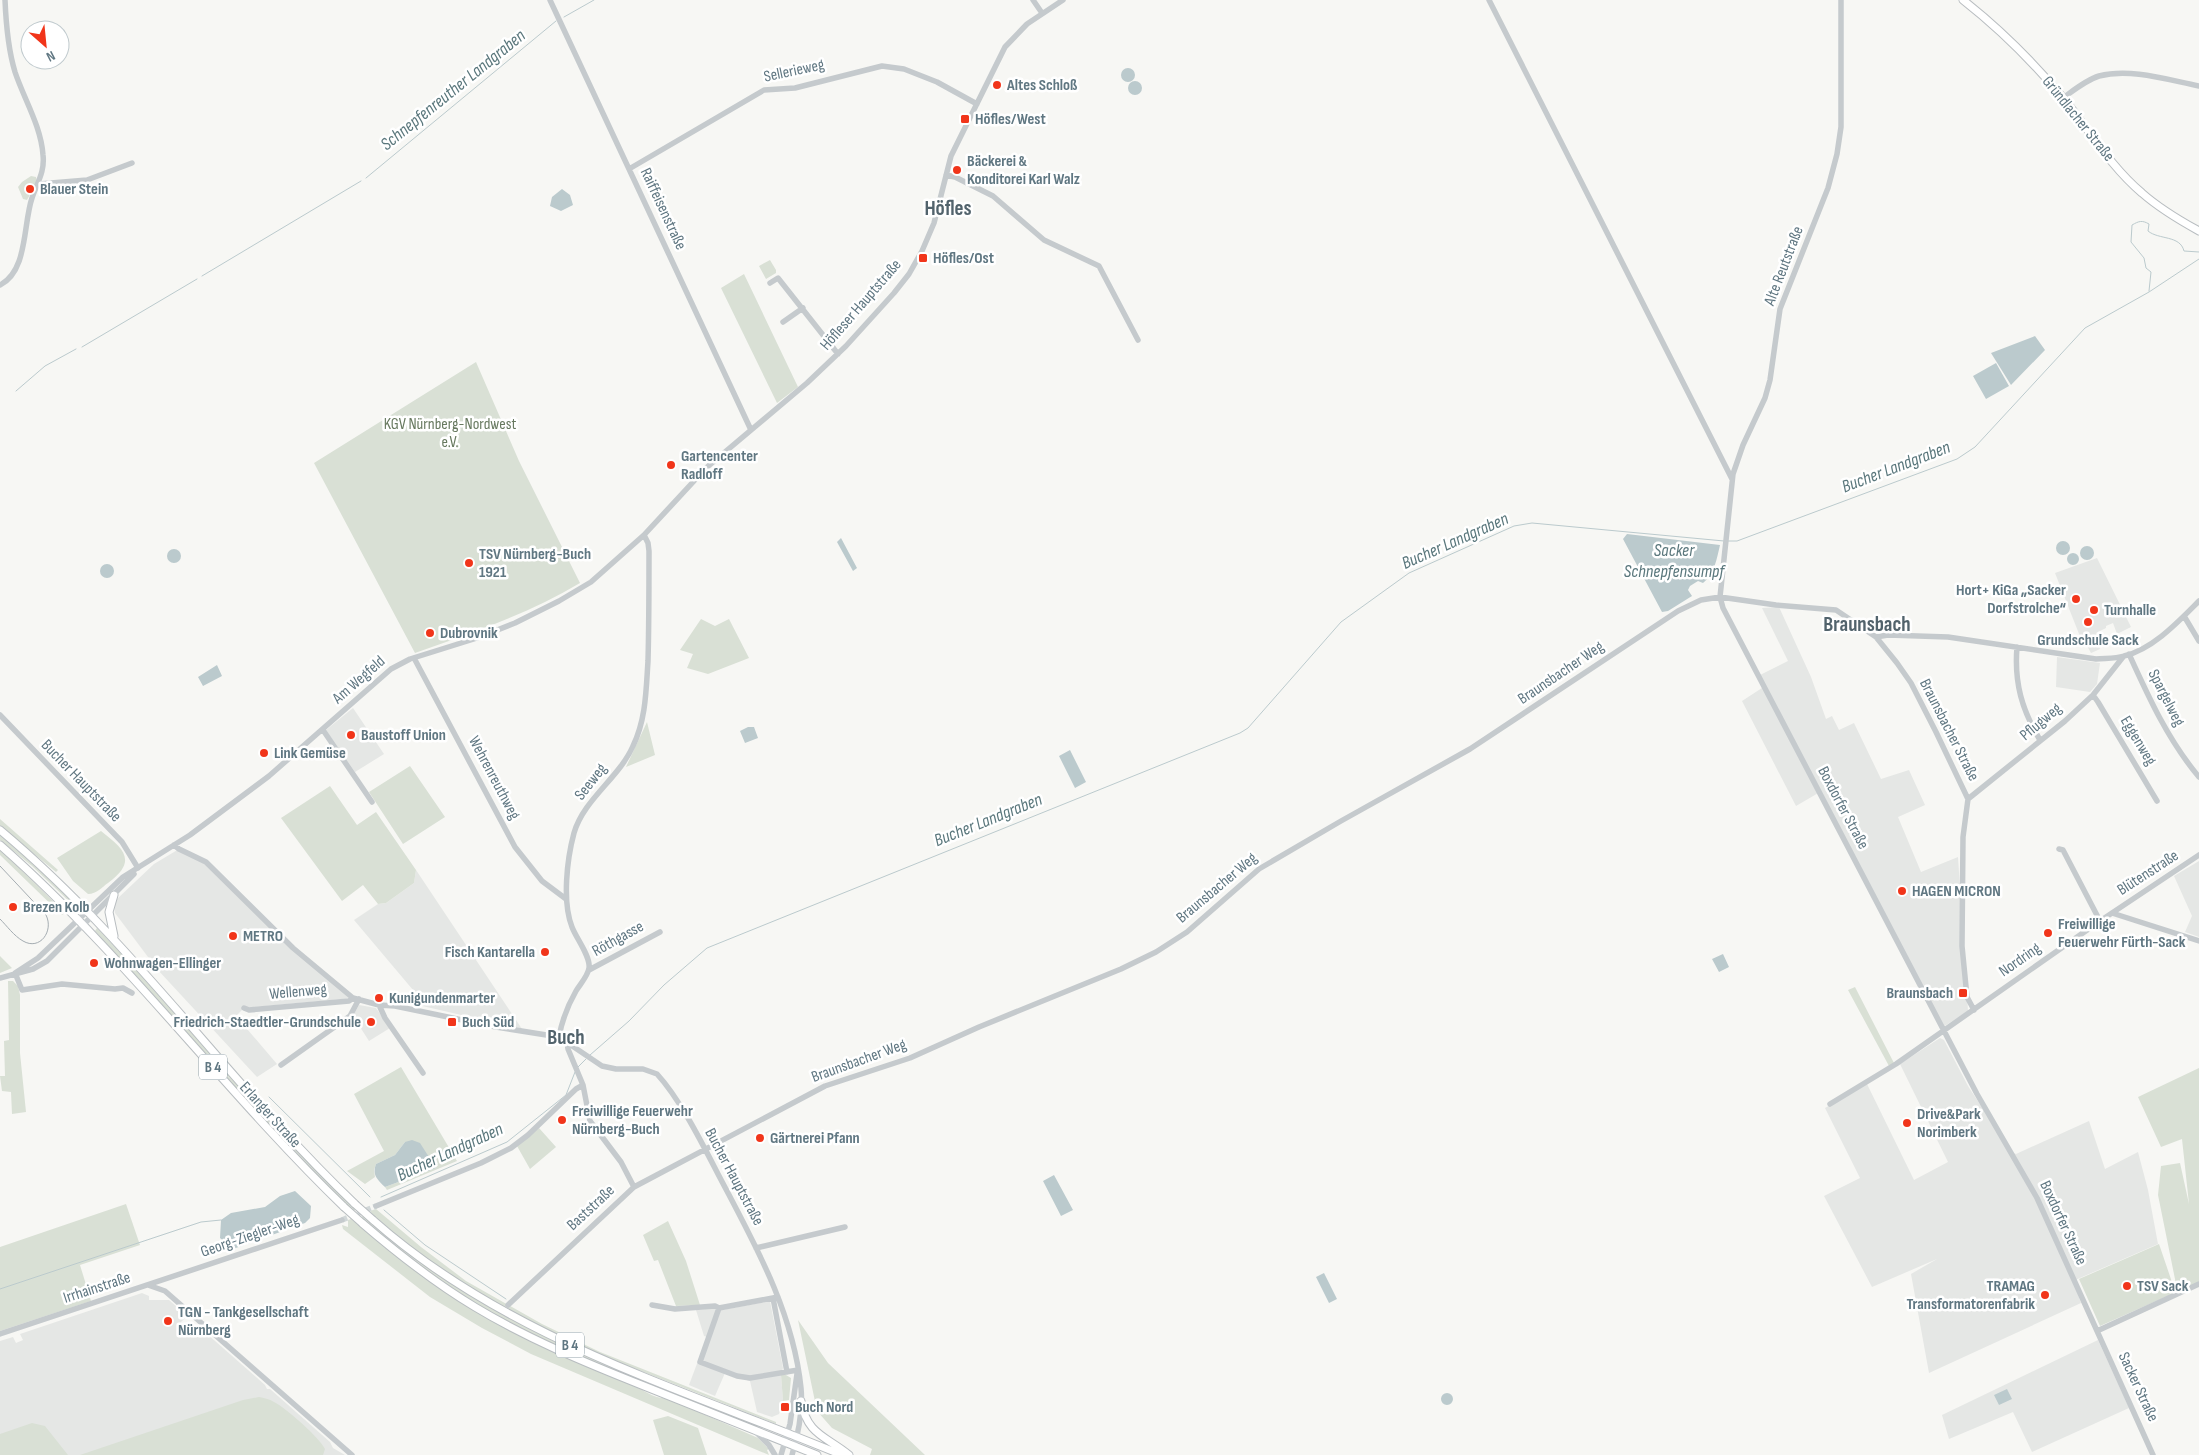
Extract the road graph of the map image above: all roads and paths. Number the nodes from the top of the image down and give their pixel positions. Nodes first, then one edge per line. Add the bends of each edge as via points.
1 (5, 0) edge
2 (550, 0) edge
3 (1033, 0) edge
4 (1063, 0) edge
5 (1489, 0) edge
6 (1841, 0) edge
7 (1963, 0) edge
8 (1042, 13) junction
9 (2199, 86) edge
10 (2063, 98) junction
11 (977, 104) junction
12 (132, 163) dead end
13 (629, 169) junction
14 (946, 175) junction
15 (38, 184) junction
16 (2199, 231) edge
17 (770, 283) dead end
18 (2, 284) edge
19 (803, 308) junction
20 (783, 322) dead end
21 (1138, 340) dead end
22 (838, 354) junction
23 (751, 430) junction
24 (1732, 479) junction
25 (644, 535) junction
26 (1720, 597) junction
27 (2199, 601) edge
28 (2184, 616) junction
29 (1876, 637) junction
30 (2199, 641) edge
31 (2017, 647) junction
32 (2126, 656) junction
33 (414, 658) junction
34 (2092, 695) junction
35 (0, 716) edge
36 (323, 730) junction
37 (2040, 740) junction
38 (2199, 777) edge
39 (1968, 799) junction
40 (2157, 801) dead end
41 (372, 802) dead end
42 (0, 830) edge
43 (0, 844) edge
44 (174, 845) junction
45 (2059, 850) dead end
46 (2199, 856) edge
47 (138, 868) junction
48 (114, 895) junction
49 (566, 899) junction
50 (87, 910) junction
51 (2112, 913) junction
52 (93, 916) junction
53 (78, 918) junction
54 (2100, 921) junction
55 (84, 925) junction
56 (660, 932) dead end
57 (115, 939) junction
58 (2199, 941) edge
59 (590, 970) junction
60 (15, 973) junction
61 (0, 978) edge
62 (132, 993) dead end
63 (356, 999) junction
64 (379, 1005) junction
65 (244, 1008) dead end
66 (1974, 1010) junction
67 (1944, 1031) junction
68 (559, 1036) junction
69 (567, 1041) junction
70 (281, 1066) dead end
71 (423, 1073) dead end
72 (584, 1085) junction
73 (1830, 1104) dead end
74 (705, 1150) junction
75 (634, 1187) junction
76 (376, 1206) tunnel mouth
77 (342, 1220) tunnel mouth
78 (844, 1227) dead end
79 (756, 1248) junction
80 (167, 1279) junction
81 (2199, 1284) edge
82 (148, 1285) junction
83 (165, 1291) junction
84 (775, 1298) junction
85 (508, 1305) dead end
86 (652, 1305) dead end
87 (719, 1308) junction
88 (2097, 1331) junction
89 (0, 1334) edge
90 (798, 1370) junction
91 (786, 1372) junction
92 (801, 1401) junction
93 (754, 1430) junction
94 (788, 1433) junction
95 (796, 1437) junction
96 (785, 1443) junction
97 (795, 1446) junction
98 (352, 1455) edge
99 (775, 1455) edge
100 (781, 1455) edge
101 (792, 1455) edge
102 (817, 1455) edge
103 (842, 1455) edge
104 (849, 1455) edge
105 (2153, 1455) edge

1 - 15 street via 15,72 40,136 44,156
2 - 13 street, Raiffeisenstraße
3 - 8 street
4 - 8 street, Höfleser Hauptstraße
5 - 24 street
6 - 24 street, Alte Reutstraße via 1842,127 1837,154 1816,220 1785,293 1765,398 1743,445
7 - 10 main road, Gründlacher Straße via 2010,40
8 - 11 street, Höfleser Hauptstraße via 1008,42
9 - 10 street via 2116,74 2099,76
10 - 16 main road, Gründlacher Straße via 2138,189 2172,216
11 - 13 street, Sellerieweg via 937,82 904,69 882,66 795,88 764,90
11 - 14 street, Höfleser Hauptstraße via 951,156
12 - 15 street via 87,180
13 - 23 street, Raiffeisenstraße
14 - 21 street via 993,196 1044,240 1099,266
14 - 22 street, Höfleser Hauptstraße via 934,223 914,265 878,312
15 - 18 street via 32,198 21,255
17 - 19 street via 778,278
19 - 20 street
19 - 22 street
22 - 23 street, Höfleser Hauptstraße
23 - 25 street, Höfleser Hauptstraße via 703,471
24 - 26 street, Alte Reutstraße
25 - 33 street, Am Wegfeld via 602,574 546,608 482,636
25 - 49 street, Seeweg via 649,551 647,695 642,722 633,747 575,831
26 - 29 street, Braunsbacher Straße via 1836,610
26 - 67 street, Boxdorfer Straße via 1760,681
26 - 74 street, Braunsbacher Weg via 1701,600 1678,611 1458,757 1266,865 1240,883 1187,932 1156,952 910,1058 825,1086
27 - 28 street
28 - 30 street
28 - 32 street via 2161,636
29 - 31 street via 1941,637
29 - 39 street, Braunsbacher Straße via 1910,683
31 - 32 street via 2096,659
31 - 37 street via 2016,672 2021,702
32 - 34 street, Pflugweg
32 - 38 street, Spargelweg via 2183,757
33 - 36 street, Am Wegfeld via 386,673
33 - 49 street, Wehrenreuthweg via 515,846 542,881
34 - 37 street, Pflugweg
34 - 40 street, Eggenweg
35 - 47 street, Bucher Hauptstraße via 122,842
36 - 41 street
36 - 44 street, Am Wegfeld via 266,779
37 - 39 street, Pflugweg
39 - 66 street, Braunsbacher Straße via 1963,836 1962,946 1967,997
42 - 50 main road, Erlanger Straße / B 4
43 - 53 main road, Erlanger Straße / B 4
44 - 47 street, Am Wegfeld
44 - 63 street, Bucher Hauptstraße via 206,862 293,948
45 - 54 street via 2063,850
46 - 51 street, Blütenstraße
47 - 48 street, Am Wegfeld
47 - 50 street, Am Wegfeld via 123,877
48 - 52 street, Am Wegfeld
48 - 57 main road, B 4 via 109,912
49 - 59 street, Seeweg via 571,926
50 - 52 main road, Erlanger Straße / B 4
50 - 53 street, Am Wegfeld
51 - 54 street, Nordring
51 - 58 street
52 - 55 street, Am Wegfeld
52 - 57 main road, Erlanger Straße / B 4
53 - 55 main road, Erlanger Straße / B 4
53 - 60 street, Am Wegfeld via 38,958
54 - 66 street, Nordring
55 - 60 street, Am Wegfeld via 47,961 33,969
55 - 93 main road, Erlanger Straße / B 4, bridge via 274,1135 344,1207 418,1269 505,1324 588,1363
56 - 59 street, Röthgasse
57 - 94 main road, Erlanger Straße / B 4, bridge via 276,1123 355,1204 445,1276 522,1322 584,1351
59 - 68 street via 562,1020
60 - 61 street
60 - 62 street via 22,990 62,984 123,988
63 - 64 street, Bucher Hauptstraße
63 - 65 street, Wellenweg
63 - 70 street via 350,1016
64 - 68 street, Bucher Hauptstraße
64 - 71 street
66 - 67 street, Nordring
67 - 73 street
67 - 88 street, Boxdorfer Straße via 1976,1094 2037,1198
68 - 69 street, Bucher Hauptstraße
69 - 72 street
69 - 74 street, Bucher Hauptstraße via 609,1068 643,1069 656,1074
72 - 75 street via 590,1121 621,1162
72 - 76 street via 576,1088 511,1148
74 - 75 street, Baststraße
74 - 79 street, Bucher Hauptstraße
75 - 85 street, Baststraße
77 - 80 street, Georg-Ziegler-Weg
78 - 79 street
79 - 84 street, Bucher Hauptstraße
80 - 82 street, Georg-Ziegler-Weg
80 - 83 street
81 - 88 street
82 - 83 street, Irrhainstraße
82 - 89 street, Irrhainstraße
83 - 98 street, Irrhainstraße
84 - 87 street
84 - 90 street, Bucher Hauptstraße via 787,1320
84 - 91 street, Bucher Hauptstraße
86 - 87 street
87 - 91 street via 700,1362 750,1378
88 - 105 street, Sacker Straße
90 - 91 street
90 - 92 street, Bucher Hauptstraße
90 - 94 street, Bucher Hauptstraße
92 - 95 street, Bucher Hauptstraße
92 - 104 main road via 810,1426
93 - 96 main road, B 4
93 - 99 street
94 - 95 main road, B 4
94 - 96 street, Bucher Hauptstraße
95 - 97 street, Bucher Hauptstraße
95 - 103 main road, B 4
96 - 97 main road, B 4
96 - 100 street, Bucher Hauptstraße
97 - 101 street, Bucher Hauptstraße
97 - 102 main road, B 4

